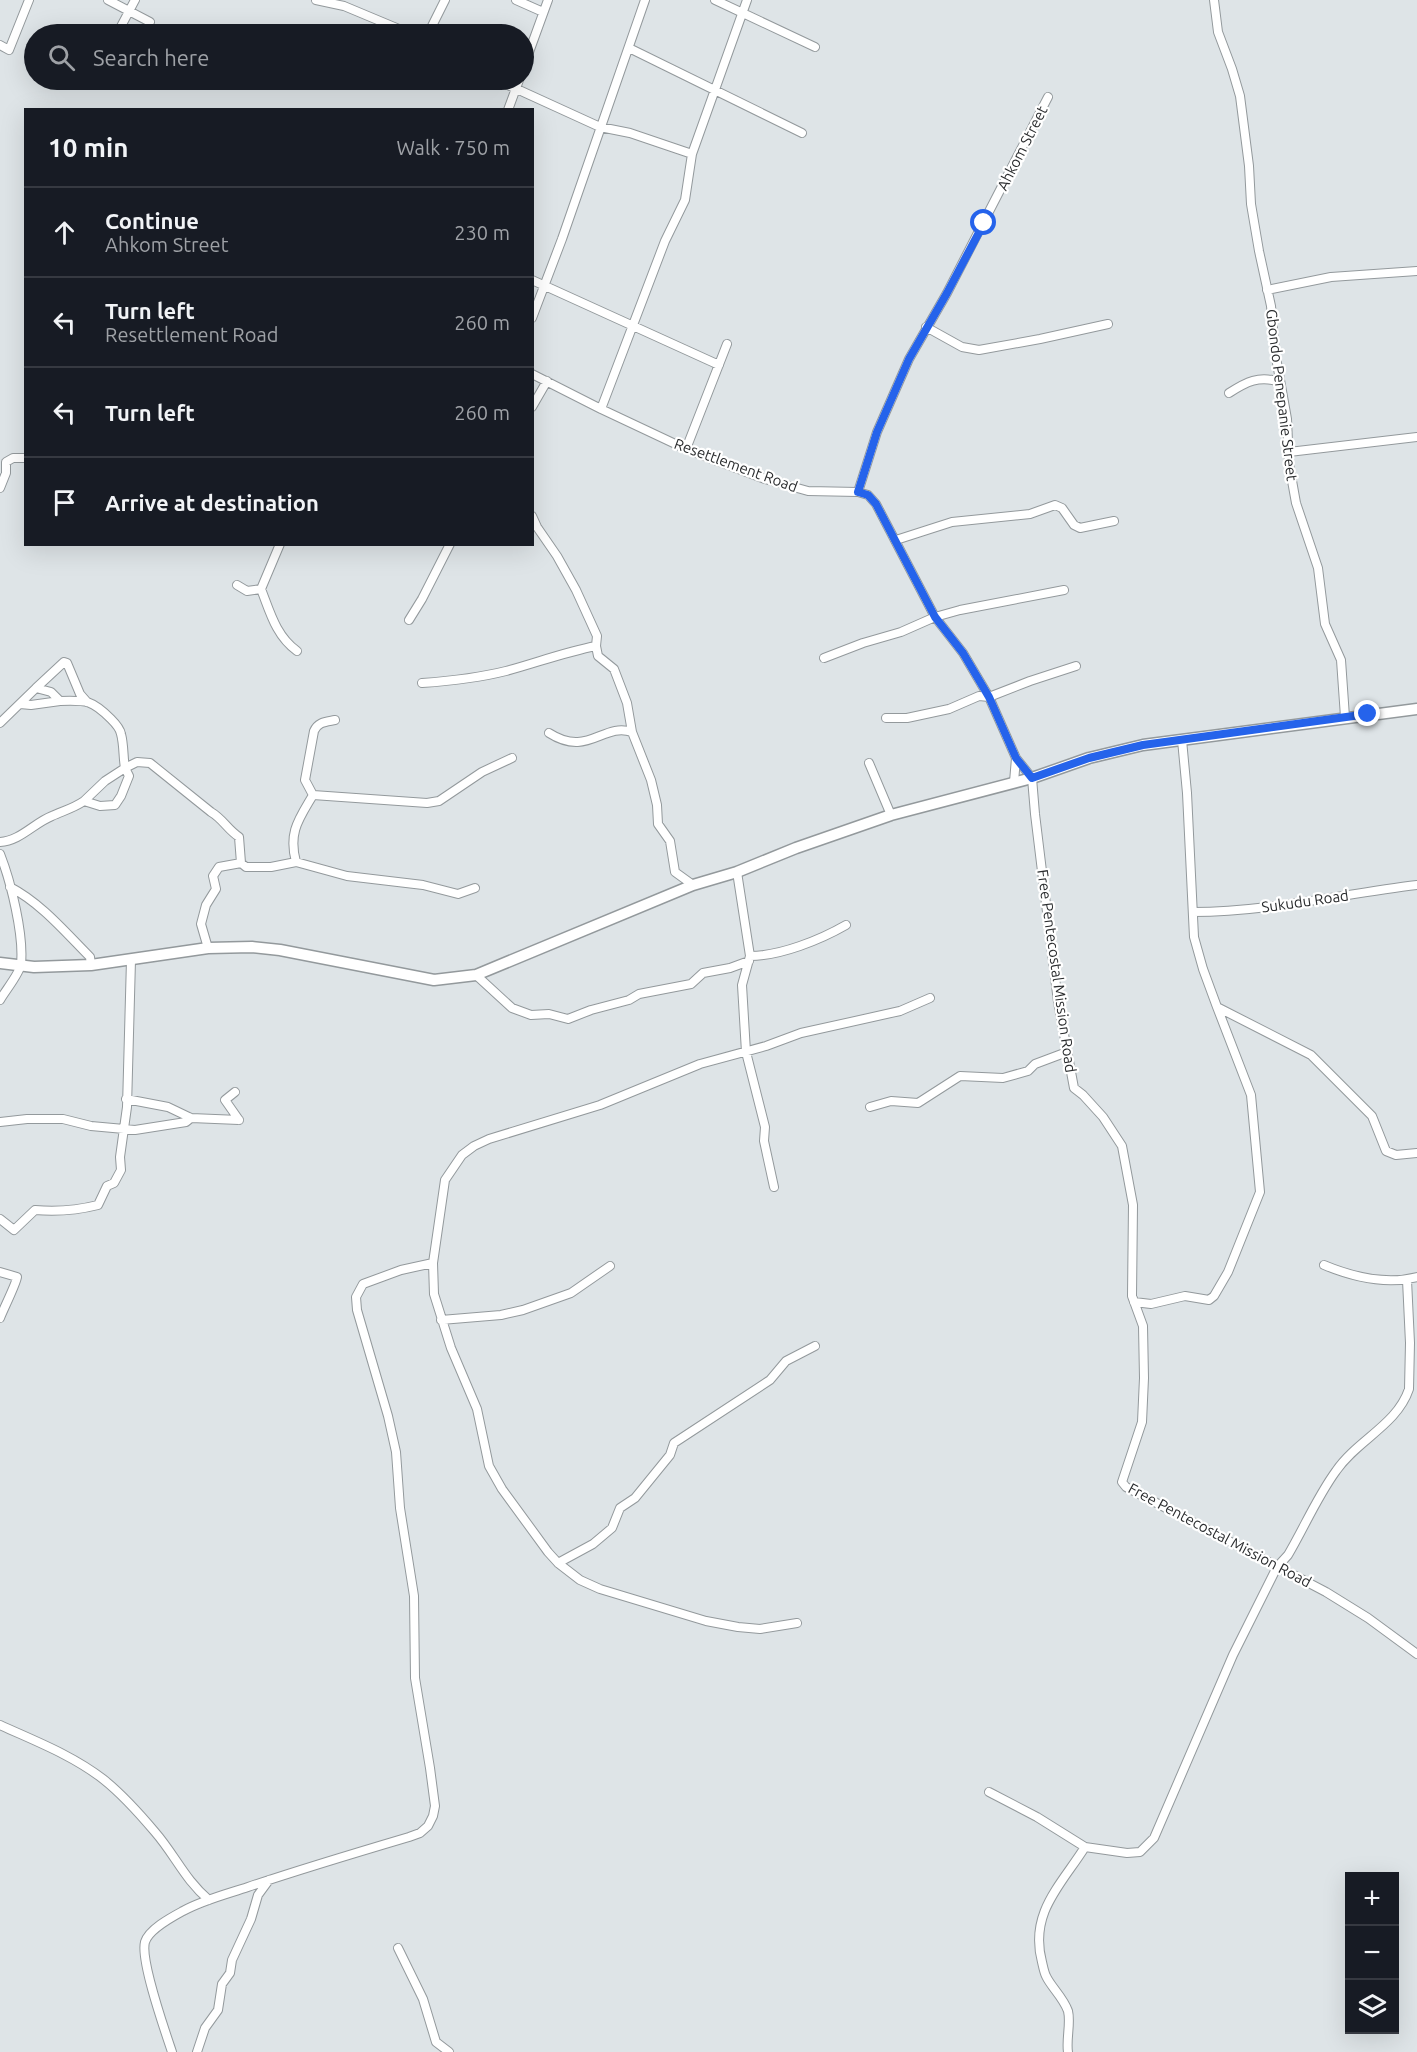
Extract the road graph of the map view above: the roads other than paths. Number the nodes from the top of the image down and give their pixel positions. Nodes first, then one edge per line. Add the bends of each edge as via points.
1 (29, 0) edge
2 (108, 0) edge
3 (135, 0) edge
4 (316, 0) edge
5 (445, 0) edge
6 (516, 0) edge
7 (548, 0) edge
8 (645, 0) edge
9 (715, 0) edge
10 (747, 0) edge
11 (1214, 0) edge
12 (346, 3) edge
13 (130, 11) junction
14 (543, 12) junction
15 (743, 12) junction
16 (150, 22) dead end
17 (123, 24) edge
18 (390, 24) edge
19 (433, 24) edge
20 (534, 38) edge
21 (0, 45) edge
22 (815, 47) dead end
23 (629, 48) junction
24 (515, 90) edge
25 (528, 90) edge
26 (714, 92) junction
27 (1048, 97) dead end
28 (509, 108) edge
29 (600, 126) junction
30 (802, 132) dead end
31 (692, 154) junction
32 (1417, 271) edge
33 (534, 281) edge
34 (543, 286) junction
35 (1267, 290) junction
36 (534, 312) edge
37 (1108, 324) dead end
38 (633, 325) junction
39 (926, 327) junction
40 (727, 344) dead end
41 (719, 364) junction
42 (534, 375) edge
43 (547, 381) junction
44 (1280, 382) junction
45 (1229, 393) dead end
46 (534, 404) edge
47 (600, 409) junction
48 (1417, 437) edge
49 (686, 448) junction
50 (1289, 453) junction
51 (24, 458) edge
52 (0, 488) edge
53 (858, 492) junction
54 (534, 520) edge
55 (1114, 521) dead end
56 (896, 540) junction
57 (279, 546) edge
58 (449, 546) edge
59 (237, 585) dead end
60 (261, 589) junction
61 (1064, 590) dead end
62 (935, 617) junction
63 (409, 620) dead end
64 (596, 646) junction
65 (297, 651) dead end
66 (824, 658) dead end
67 (1076, 666) dead end
68 (422, 684) dead end
69 (36, 688) junction
70 (989, 697) junction
71 (60, 701) junction
72 (87, 702) junction
73 (20, 704) junction
74 (1417, 709) edge
75 (1345, 717) junction
76 (886, 718) dead end
77 (335, 720) dead end
78 (0, 723) edge
79 (632, 732) junction
80 (549, 734) dead end
81 (1182, 740) junction
82 (512, 758) dead end
83 (1016, 758) junction
84 (869, 763) dead end
85 (125, 768) junction
86 (1032, 778) junction
87 (1014, 782) junction
88 (313, 795) junction
89 (84, 801) junction
90 (891, 815) junction
91 (0, 842) edge
92 (0, 855) edge
93 (296, 862) junction
94 (242, 863) junction
95 (737, 872) junction
96 (693, 885) junction
97 (1417, 885) edge
98 (10, 887) junction
99 (475, 888) dead end
100 (1193, 912) junction
101 (846, 925) dead end
102 (208, 948) junction
103 (749, 959) junction
104 (131, 960) junction
105 (0, 963) edge
106 (91, 965) junction
107 (21, 966) junction
108 (476, 975) junction
109 (930, 998) dead end
110 (0, 1000) edge
111 (1218, 1007) junction
112 (746, 1052) junction
113 (1067, 1052) junction
114 (235, 1092) dead end
115 (126, 1099) junction
116 (870, 1107) dead end
117 (191, 1118) junction
118 (0, 1122) edge
119 (124, 1129) junction
120 (1417, 1153) edge
121 (774, 1187) dead end
122 (0, 1219) edge
123 (434, 1263) junction
124 (1324, 1265) dead end
125 (610, 1266) dead end
126 (0, 1272) edge
127 (1417, 1277) edge
128 (1407, 1280) junction
129 (1134, 1302) junction
130 (0, 1318) edge
131 (441, 1320) junction
132 (815, 1346) dead end
133 (558, 1563) junction
134 (1277, 1567) junction
135 (797, 1623) dead end
136 (1417, 1654) edge
137 (0, 1725) edge
138 (988, 1792) dead end
139 (1086, 1847) junction
140 (270, 1879) junction
141 (209, 1900) junction
142 (398, 1948) dead end
143 (172, 2052) edge
144 (197, 2052) edge
145 (449, 2052) edge
146 (1068, 2052) edge

1 - 21 street via 9,50
2 - 13 street
3 - 13 street
4 - 12 street
5 - 19 street
6 - 14 street
7 - 14 street
8 - 23 street
9 - 15 street
10 - 15 street
11 - 35 street, Gbondo Penepanie Street via 1218,32 1240,96 1251,204
12 - 18 street
13 - 16 street
13 - 17 street
14 - 20 street
15 - 22 street
15 - 26 street
23 - 26 street
23 - 29 street
24 - 28 street
25 - 29 street via 561,110
26 - 30 street
26 - 31 street
27 - 39 street, Ahkom Street
29 - 31 street
29 - 34 street
31 - 38 street via 685,200
32 - 35 street via 1331,278
33 - 34 street
34 - 36 street
34 - 38 street
35 - 44 street, Gbondo Penepanie Street
37 - 39 street via 979,350 962,347
38 - 41 street
38 - 47 street
39 - 53 street, Ahkom Street via 891,397
40 - 41 street
41 - 49 street
42 - 43 street, Resettlement Road
43 - 46 street
43 - 47 street, Resettlement Road
44 - 45 street via 1254,379
44 - 50 street, Gbondo Penepanie Street
47 - 49 street, Resettlement Road
48 - 50 street
49 - 53 street, Resettlement Road via 808,491
50 - 75 street, Gbondo Penepanie Street via 1296,503 1318,568 1325,624 1341,660
51 - 52 street via 6,462
53 - 56 street via 868,495 876,504
54 - 64 street via 576,590 597,636
55 - 56 street via 1080,528 1055,505 1030,514 952,522
56 - 62 street
57 - 60 street
58 - 63 street
59 - 60 street via 247,591
60 - 65 street via 280,636
61 - 62 street
62 - 66 street
62 - 70 street via 963,653
64 - 68 street via 506,671
64 - 79 street via 598,656 614,669 627,703
67 - 70 street
69 - 71 street via 51,692
69 - 72 street via 67,663
69 - 73 street
70 - 76 street via 979,696 949,709 907,718
70 - 83 street
71 - 72 street
71 - 73 street
72 - 85 street via 96,704 117,725
73 - 78 street
74 - 75 main road
75 - 81 main road
77 - 88 street via 321,723 314,731 305,780
79 - 80 street via 624,729 570,743
79 - 96 street via 651,780 658,824 670,841 675,872
81 - 86 main road via 1089,758
81 - 100 street
82 - 88 street via 438,801
83 - 86 street
83 - 87 street
84 - 90 street
85 - 89 street
85 - 89 street via 129,776 115,805
85 - 94 street via 137,762 150,763 221,818 227,829 239,837
86 - 87 main road
86 - 113 street, Free Pentecostal Mission Road
87 - 90 main road
88 - 93 street via 297,822 292,846
89 - 91 street via 14,840
90 - 95 main road
92 - 98 street
93 - 94 street via 271,867 246,867
93 - 99 street via 347,876 423,885 458,894
94 - 102 street via 219,867 213,876 216,889 201,924
95 - 96 main road
95 - 103 street
96 - 108 main road
97 - 100 street, Sukudu Road via 1328,900
98 - 106 street via 58,926 90,957
98 - 107 street via 19,929
100 - 111 street via 1194,937
101 - 103 street via 827,936
102 - 104 main road
102 - 108 main road via 252,946 434,980
103 - 108 street via 730,968 703,973 691,984 639,994 568,1018 531,1015 512,1008
103 - 112 street via 742,985
104 - 106 main road
104 - 115 street
105 - 107 main road
106 - 107 main road
107 - 110 street
109 - 112 street via 900,1011 801,1033
111 - 120 street via 1311,1055 1372,1116 1386,1151 1396,1155
111 - 129 street via 1251,1095 1260,1192 1240,1245 1214,1296 1209,1300 1185,1296 1151,1304
112 - 121 street via 765,1127 764,1142
112 - 123 street via 700,1064 600,1105 474,1146 458,1159 445,1180
113 - 116 street via 1003,1078 960,1076 918,1104 891,1101
113 - 129 street, Free Pentecostal Mission Road via 1074,1088 1103,1117 1122,1146 1133,1204
114 - 117 street via 225,1100 239,1120
115 - 117 street via 168,1107
115 - 119 street
117 - 119 street via 157,1128
118 - 119 street via 63,1119
119 - 122 street via 121,1170 114,1183 106,1186 98,1205 80,1210 35,1210 14,1230
123 - 131 street via 434,1294
123 - 140 street via 363,1284 356,1297 396,1452 414,1596 415,1678 435,1806 433,1816 428,1826 409,1838
124 - 128 street via 1363,1278
125 - 131 street via 571,1293 532,1307 501,1315
126 - 130 street via 17,1277
127 - 128 street
128 - 134 street via 1407,1395 1397,1412 1337,1469 1293,1547
129 - 134 street, Free Pentecostal Mission Road via 1143,1326 1142,1422 1122,1482
131 - 133 street via 477,1409 489,1466 524,1521
132 - 133 street via 786,1361 770,1380 674,1443 670,1455 635,1497 620,1508 612,1528 593,1544
133 - 135 street via 600,1589 706,1621 760,1629
134 - 136 street, Free Pentecostal Mission Road via 1368,1618
134 - 139 street via 1233,1655 1154,1838 1140,1852
137 - 141 street via 63,1754 103,1779 132,1805 191,1884
138 - 139 street
139 - 146 street via 1044,1908 1039,1926 1039,1950 1046,1976 1068,2012
140 - 141 street
140 - 144 street via 258,1895 230,1973 222,1984 218,2010 205,2028
141 - 143 street via 184,1910 144,1943
142 - 145 street via 423,1999 436,2042

